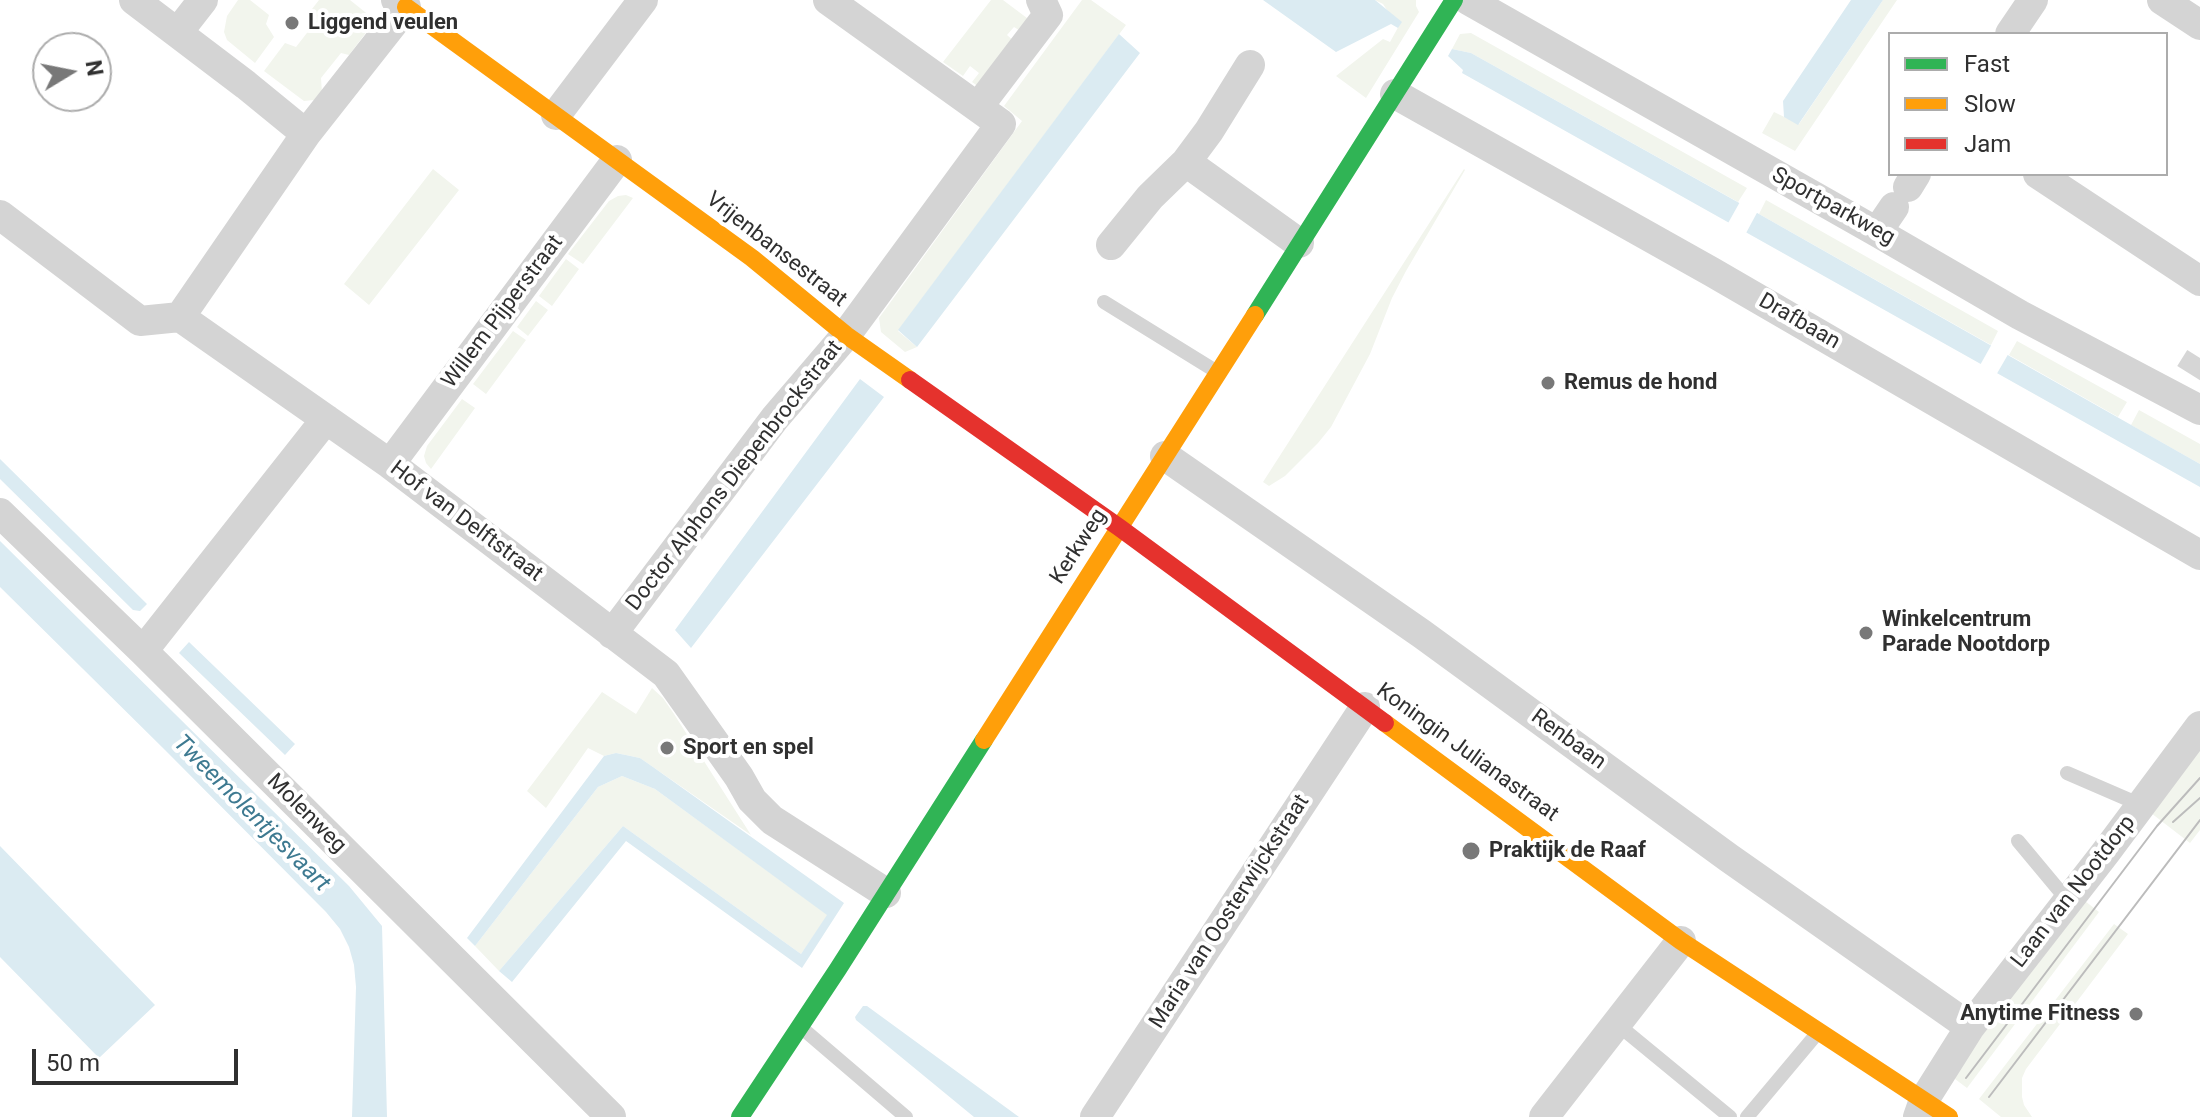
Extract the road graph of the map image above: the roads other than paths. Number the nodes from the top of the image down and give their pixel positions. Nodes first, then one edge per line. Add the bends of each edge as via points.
1 (134, 0) edge
2 (203, 0) edge
3 (643, 0) edge
4 (828, 0) edge
5 (1041, 0) edge
6 (1454, 0) edge
7 (1468, 0) edge
8 (2033, 0) edge
9 (2162, 0) edge
10 (401, 4) edge
11 (2200, 25) edge
12 (178, 32) junction
13 (2011, 32) edge
14 (1250, 65) dead end
15 (1395, 94) junction
16 (556, 115) junction
17 (989, 115) junction
18 (306, 134) junction
19 (617, 160) junction
20 (1186, 162) junction
21 (2041, 176) edge
22 (1899, 200) edge
23 (0, 215) edge
24 (1299, 243) junction
25 (1111, 245) dead end
26 (2200, 281) edge
27 (1104, 302) dead end
28 (180, 317) junction
29 (846, 335) junction
30 (1218, 373) junction
31 (2189, 394) edge
32 (326, 419) junction
33 (1165, 456) junction
34 (390, 464) junction
35 (0, 513) edge
36 (1120, 528) junction
37 (2200, 555) edge
38 (612, 634) junction
39 (143, 651) junction
40 (1365, 707) junction
41 (2200, 726) edge
42 (2067, 773) dead end
43 (2141, 805) junction
44 (2018, 841) dead end
45 (886, 893) junction
46 (2068, 901) junction
47 (1681, 941) junction
48 (1617, 1024) junction
49 (800, 1026) junction
50 (1970, 1027) junction
51 (1818, 1032) junction
52 (1921, 1108) edge
53 (1102, 1114) edge
54 (611, 1117) edge
55 (740, 1117) edge
56 (906, 1117) edge
57 (1544, 1117) edge
58 (1730, 1117) edge
59 (1747, 1117) edge
60 (1949, 1117) edge

1 - 12 street
2 - 12 street
3 - 16 street
4 - 17 street
5 - 17 street, Doctor Alphons Diepenbrockstraat via 1048,15
6 - 15 street, Kerkweg
7 - 22 street, Sportparkweg
8 - 13 street
9 - 11 street
10 - 16 street, Vrijenbansestraat
10 - 18 street
12 - 18 street
14 - 20 street
15 - 24 street, Kerkweg
15 - 37 street, Drafbaan
16 - 19 street, Vrijenbansestraat
17 - 29 street, Doctor Alphons Diepenbrockstraat
18 - 28 street
19 - 29 street, Vrijenbansestraat via 752,258
19 - 34 street, Willem Pijperstraat
20 - 24 street
20 - 25 street
21 - 26 street
22 - 31 street, Sportparkweg via 2020,315
23 - 28 street via 140,321
24 - 30 street, Kerkweg
27 - 30 lane
28 - 32 street, Hof van Delftstraat
29 - 36 street, Vrijenbansestraat
29 - 38 street, Doctor Alphons Diepenbrockstraat via 775,418
30 - 33 street, Kerkweg
32 - 34 street, Hof van Delftstraat
32 - 39 street
33 - 36 street, Kerkweg
33 - 50 street, Renbaan
34 - 38 street, Hof van Delftstraat
35 - 39 street, Molenweg
36 - 40 street, Koningin Julianastraat
36 - 45 street, Kerkweg
38 - 45 street, Hof van Delftstraat via 666,674 752,800 772,820
39 - 54 street, Molenweg
40 - 47 street, Koningin Julianastraat
40 - 53 street, Maria van Oosterwijckstraat
41 - 43 street, Laan van Nootdorp
42 - 43 lane
43 - 46 street, Laan van Nootdorp
44 - 46 lane
45 - 49 street, Kerkweg
46 - 50 street, Laan van Nootdorp
47 - 48 street
47 - 51 street, Koningin Julianastraat
48 - 57 street
48 - 58 lane
49 - 55 street, Kerkweg
49 - 56 lane
50 - 52 street, Laan van Nootdorp
51 - 52 street, Koningin Julianastraat
51 - 59 lane
52 - 60 street, Koningin Julianastraat

